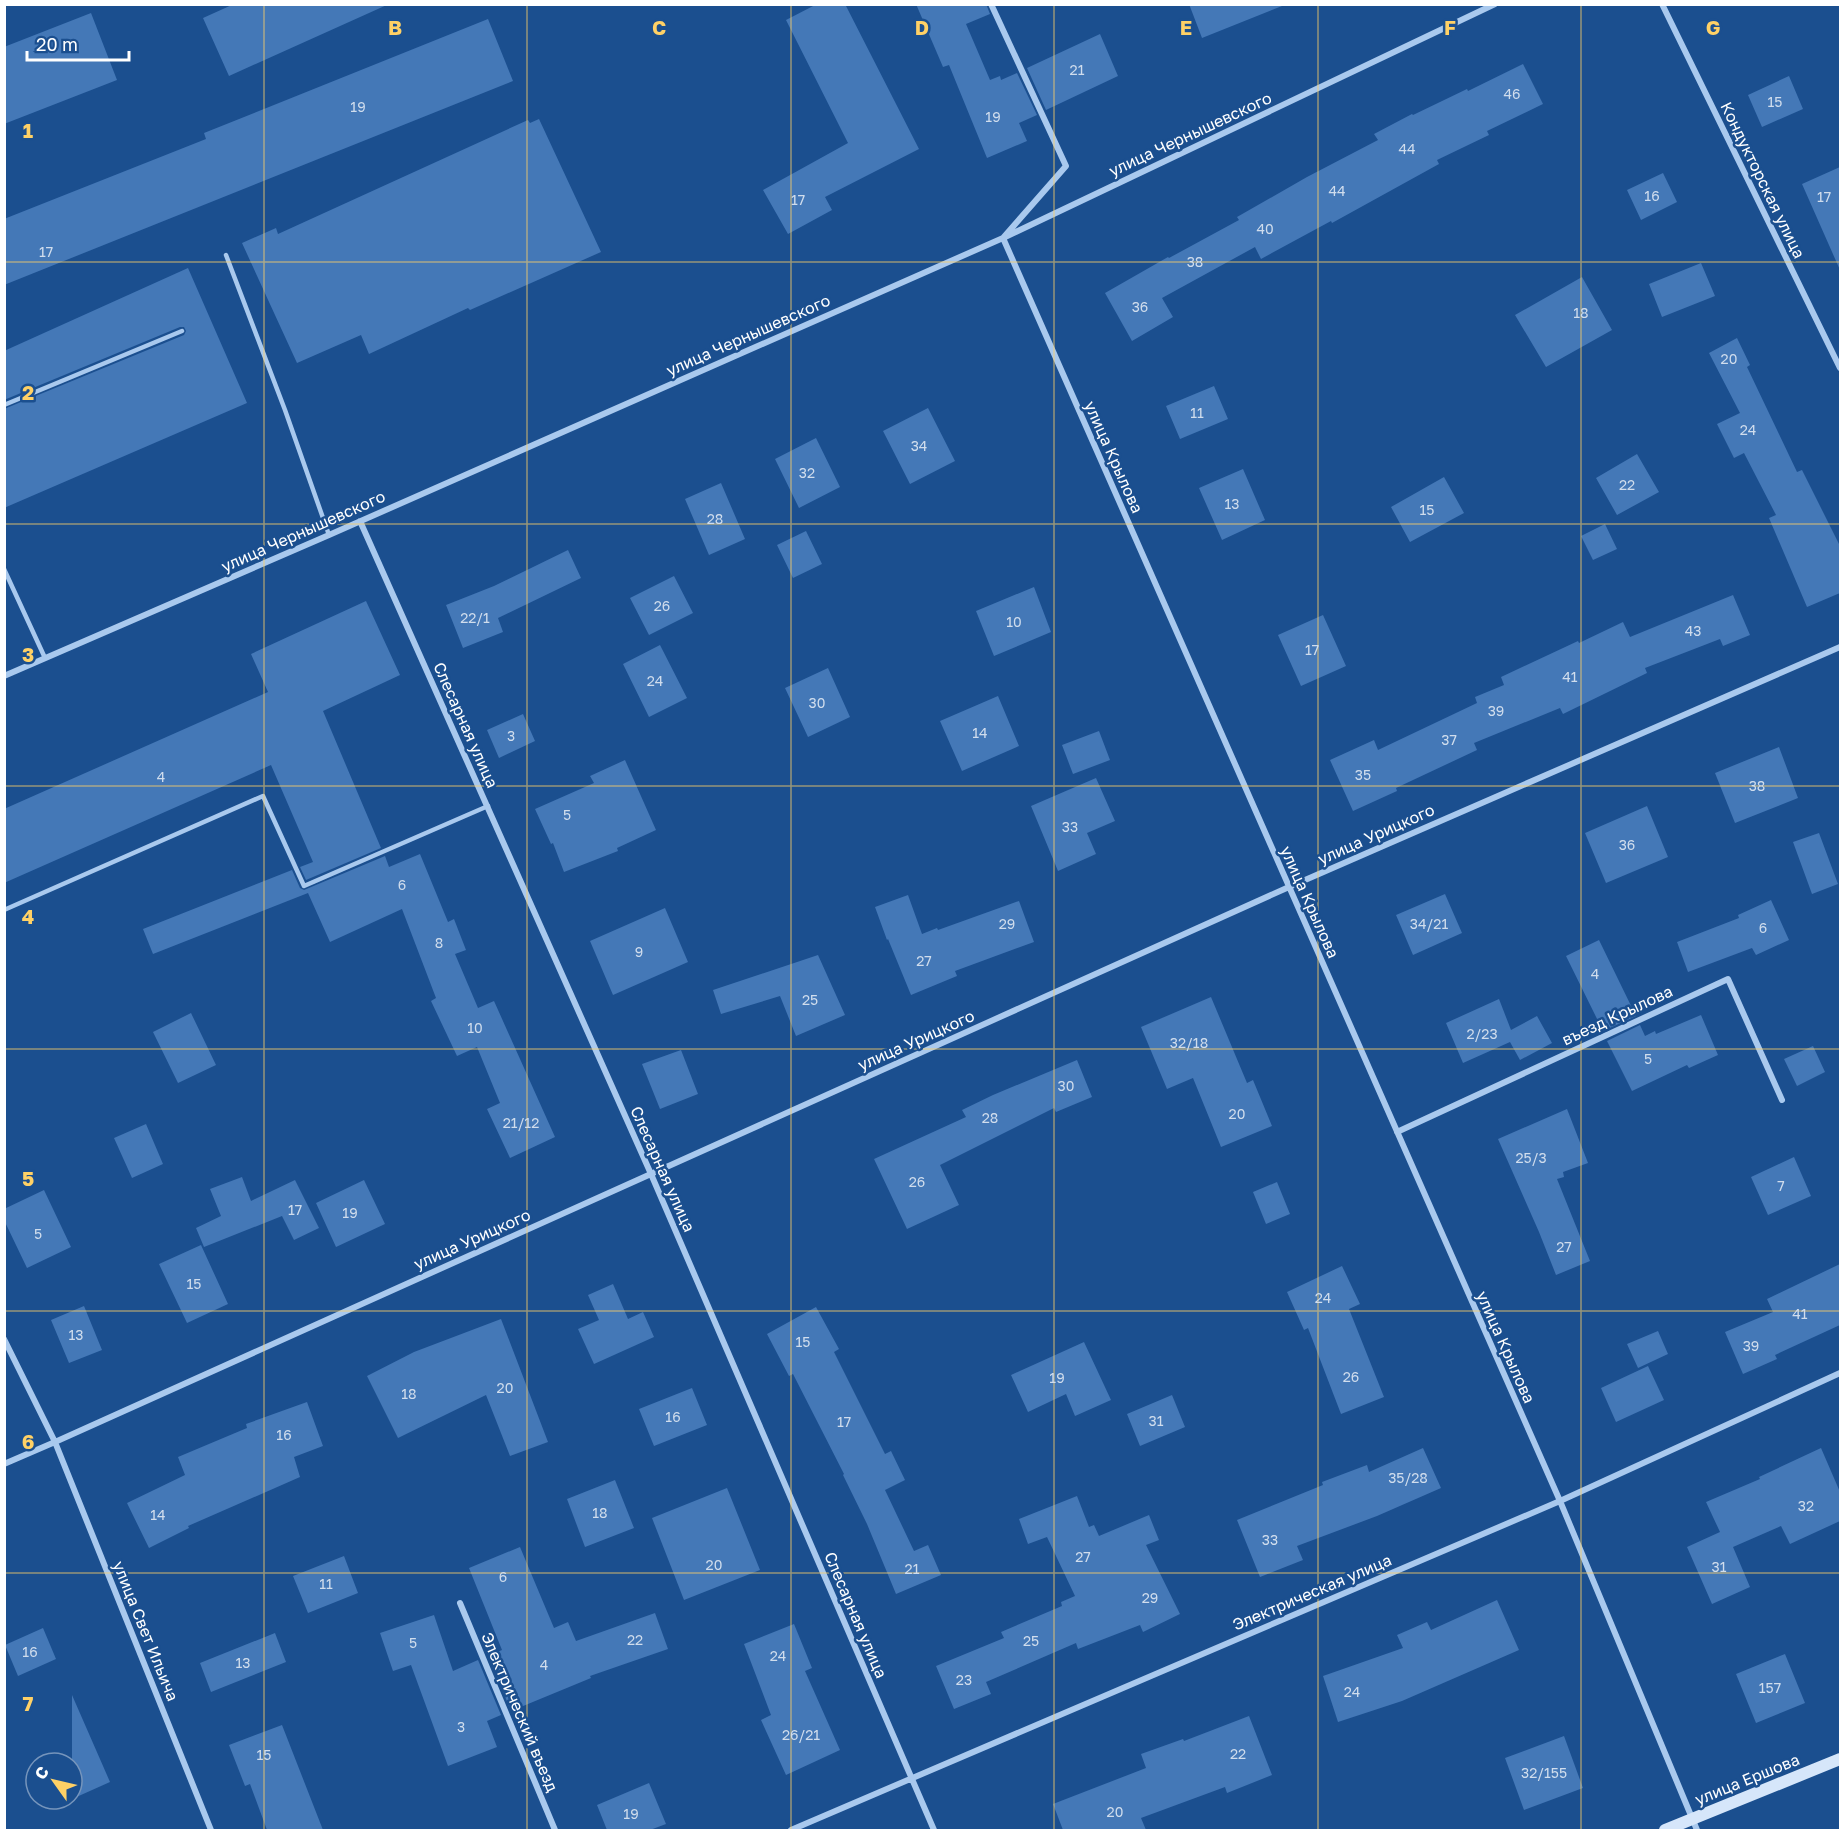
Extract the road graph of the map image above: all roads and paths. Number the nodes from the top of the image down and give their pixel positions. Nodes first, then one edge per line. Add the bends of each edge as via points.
1 (991, 4) edge
2 (1495, 4) edge
3 (1662, 4) edge
4 (1003, 238) junction
5 (226, 255) dead end
6 (182, 331) dead end
7 (1840, 368) edge
8 (4, 405) edge
9 (360, 521) junction
10 (329, 535) junction
11 (4, 569) edge
12 (1840, 647) edge
13 (45, 658) junction
14 (4, 676) edge
15 (488, 806) junction
16 (1289, 887) junction
17 (4, 910) edge
18 (1782, 1100) dead end
19 (1397, 1132) junction
20 (651, 1173) junction
21 (4, 1339) edge
22 (1840, 1373) edge
23 (55, 1442) junction
24 (4, 1464) edge
25 (1560, 1501) junction
26 (460, 1603) dead end
27 (1840, 1758) edge
28 (912, 1777) junction
29 (1694, 1825) edge
30 (211, 1830) edge
31 (555, 1830) edge
32 (790, 1830) edge
33 (934, 1830) edge
34 (1665, 1830) edge

1 - 4 street via 1066,166
2 - 4 street, улица Чернышевского
3 - 7 street, Кондукторская улица
4 - 9 street, улица Чернышевского
4 - 16 street, улица Крылова
5 - 10 lane
6 - 8 lane
9 - 10 street, улица Чернышевского
9 - 15 street, Слесарная улица
10 - 13 street, улица Чернышевского
11 - 13 lane
12 - 16 street, улица Урицкого
13 - 14 street, улица Чернышевского
15 - 17 lane via 304,886 263,796
15 - 20 street, Слесарная улица
16 - 19 street, улица Крылова
16 - 20 street, улица Урицкого
18 - 19 street, въезд Крылова via 1728,979
19 - 25 street, улица Крылова
20 - 23 street, улица Урицкого
20 - 28 street, Слесарная улица
21 - 23 street, улица Свет Ильича
22 - 25 street, Электрическая улица
23 - 24 street, улица Урицкого
23 - 30 street, улица Свет Ильича
25 - 28 street, Электрическая улица
25 - 29 street, улица Крылова
26 - 31 street, Электрический въезд
27 - 29 street, улица Ершова
28 - 32 street, Электрическая улица
28 - 33 street, Слесарная улица
29 - 34 street, улица Ершова

